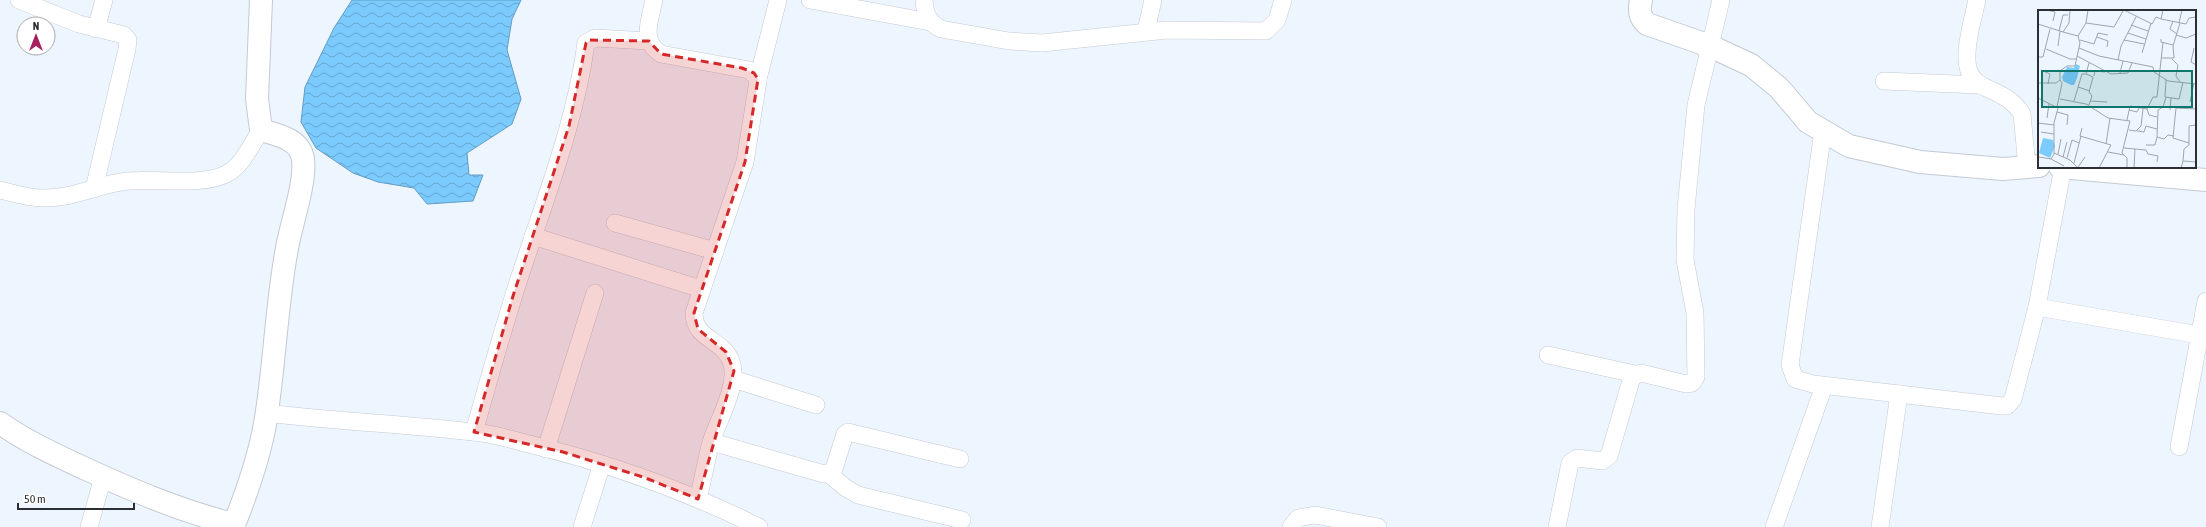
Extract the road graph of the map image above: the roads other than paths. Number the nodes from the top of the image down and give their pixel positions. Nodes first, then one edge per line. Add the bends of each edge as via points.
1 (19, 0) edge
2 (104, 0) edge
3 (261, 0) edge
4 (654, 0) edge
5 (778, 0) edge
6 (810, 0) edge
7 (924, 0) edge
8 (1153, 0) edge
9 (1283, 0) edge
10 (1641, 0) edge
11 (1721, 0) edge
12 (1977, 0) edge
13 (930, 22) junction
14 (96, 30) junction
15 (1146, 31) junction
16 (649, 41) junction
17 (1710, 46) junction
18 (758, 79) junction
19 (1884, 81) dead end
20 (1980, 85) junction
21 (261, 130) junction
22 (1823, 131) junction
23 (2033, 167) edge
24 (2063, 168) edge
25 (2081, 168) edge
26 (2117, 170) edge
27 (2206, 180) edge
28 (94, 189) junction
29 (0, 190) edge
30 (615, 223) dead end
31 (533, 236) junction
32 (715, 251) junction
33 (701, 289) junction
34 (595, 293) dead end
35 (2206, 301) edge
36 (2037, 307) junction
37 (2199, 335) junction
38 (1548, 356) dead end
39 (1635, 374) junction
40 (733, 379) junction
41 (1824, 386) junction
42 (1899, 394) junction
43 (816, 406) dead end
44 (267, 413) junction
45 (0, 424) edge
46 (474, 432) junction
47 (712, 442) junction
48 (2180, 447) dead end
49 (546, 448) junction
50 (960, 459) dead end
51 (602, 464) junction
52 (829, 474) junction
53 (103, 477) junction
54 (698, 499) junction
55 (962, 520) dead end
56 (89, 527) edge
57 (228, 527) edge
58 (233, 527) edge
59 (582, 527) edge
60 (759, 527) edge
61 (1290, 527) edge
62 (1378, 527) edge
63 (1557, 527) edge
64 (1774, 527) edge
65 (1880, 527) edge

1 - 14 street
2 - 14 street
3 - 21 street via 257,99
4 - 16 street via 648,32
5 - 18 street
6 - 13 street
7 - 13 street
8 - 15 street
9 - 15 street via 1277,20 1266,31
10 - 17 street via 1639,11 1642,20 1647,24
11 - 17 street
12 - 20 street via 1966,53 1968,69 1972,78
13 - 15 street via 941,30 1009,41 1042,43
14 - 28 street via 118,33 128,40
16 - 18 street via 661,54 742,68 754,73
16 - 31 street via 595,38 586,43 569,126
17 - 22 street via 1751,65 1780,88 1808,122
17 - 39 street via 1696,105 1686,209 1685,260 1695,313 1696,377 1692,383 1686,384 1641,373
18 - 32 street via 746,162
19 - 20 street
20 - 23 street via 2009,98 2022,114
21 - 28 street via 238,164 229,173 213,179 129,181
21 - 44 street via 283,136 297,144 303,158 303,174 286,249
22 - 23 street via 1849,146 1920,162 2003,169
22 - 41 street via 1790,366 1795,379
24 - 36 street
25 - 26 street
26 - 27 street
28 - 29 street via 65,197 41,198
30 - 32 street
31 - 33 street
31 - 46 street
32 - 33 street
33 - 40 street via 694,313 694,323 726,352 734,371
34 - 49 street
35 - 37 street
36 - 37 street
36 - 42 street via 2013,399 2007,406
37 - 48 street
38 - 39 street
39 - 63 street via 1630,380 1609,456 1602,461 1576,458 1570,463
40 - 43 street
40 - 47 street
41 - 42 street
41 - 64 street
42 - 65 street
44 - 46 street
44 - 58 street via 251,475
45 - 53 street via 28,442
46 - 49 street
47 - 52 street
47 - 54 street
49 - 51 street
50 - 52 street via 848,432 845,434 833,472
51 - 54 street
51 - 59 street
52 - 55 street via 858,495
53 - 56 street
53 - 57 street via 141,495 225,522
54 - 60 street
61 - 62 street via 1298,518 1315,515

